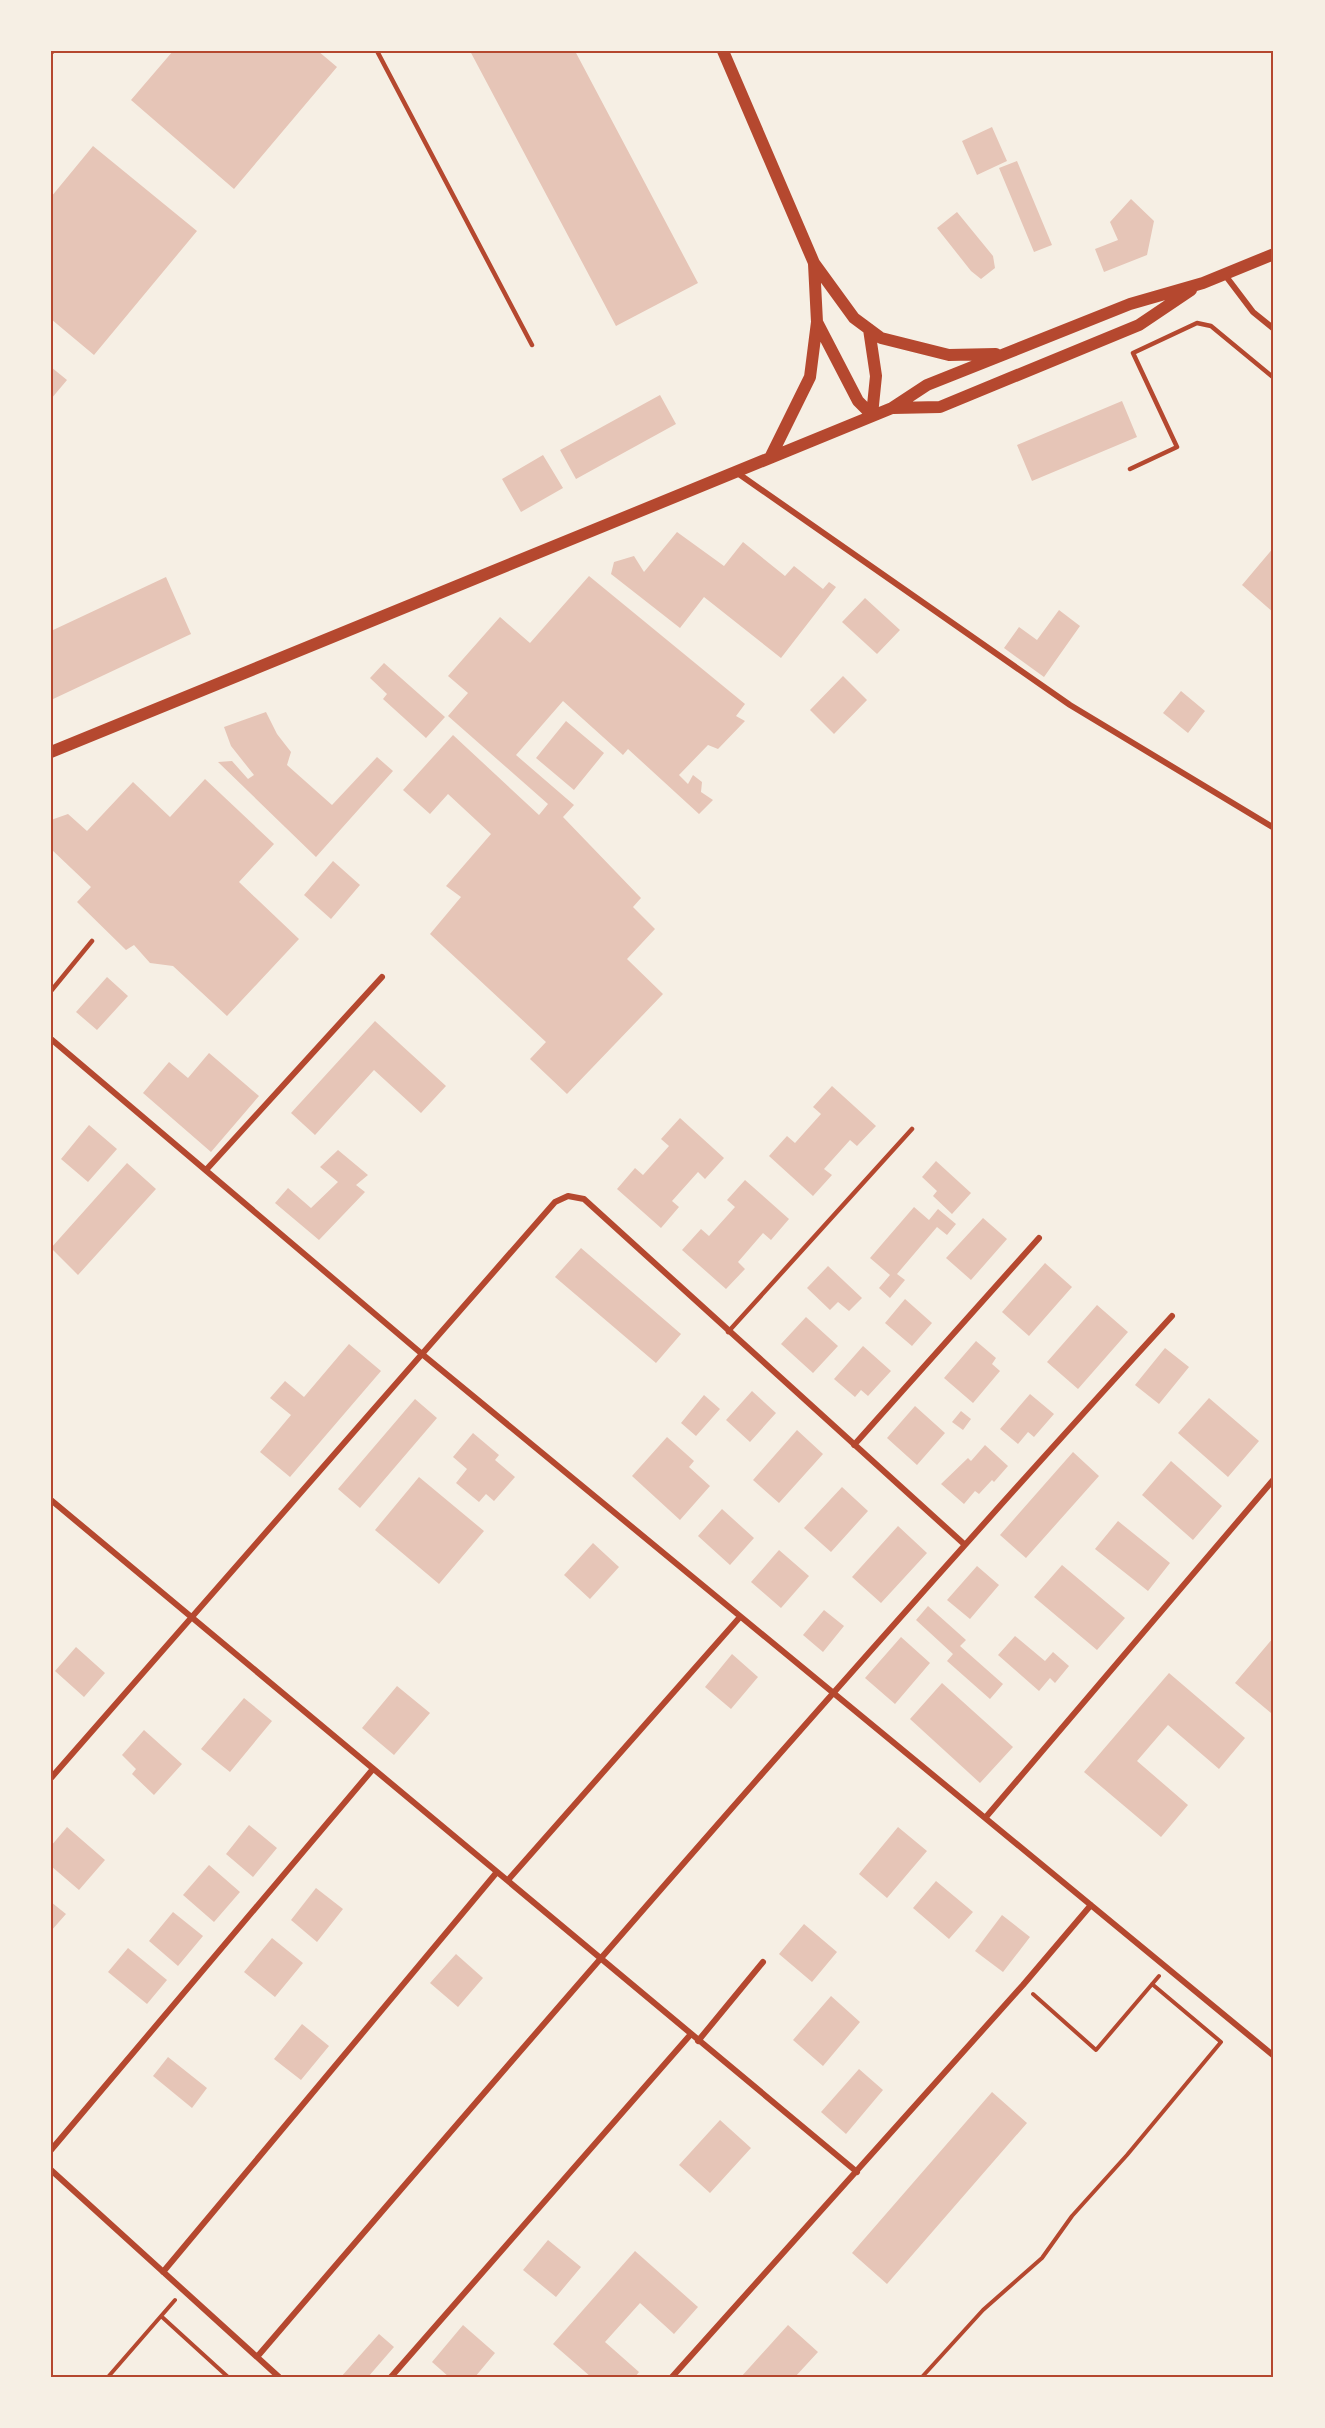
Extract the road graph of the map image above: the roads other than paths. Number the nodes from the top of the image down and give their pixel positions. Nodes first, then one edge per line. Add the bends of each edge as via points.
1 (376, 51) edge
2 (723, 51) edge
3 (1274, 254) edge
4 (814, 263) junction
5 (1225, 274) junction
6 (1203, 283) junction
7 (818, 322) junction
8 (869, 329) junction
9 (1274, 329) edge
10 (532, 345) dead end
11 (1009, 353) junction
12 (1274, 378) edge
13 (892, 408) junction
14 (872, 415) junction
15 (770, 458) junction
16 (1130, 469) dead end
17 (735, 472) junction
18 (51, 752) edge
19 (1274, 828) edge
20 (92, 941) dead end
21 (382, 977) dead end
22 (51, 992) edge
23 (51, 1039) edge
24 (912, 1129) dead end
25 (206, 1170) junction
26 (1039, 1238) dead end
27 (1172, 1316) dead end
28 (728, 1332) junction
29 (422, 1354) junction
30 (854, 1445) junction
31 (1274, 1479) edge
32 (51, 1500) edge
33 (964, 1544) junction
34 (740, 1617) junction
35 (193, 1618) junction
36 (833, 1693) junction
37 (373, 1769) junction
38 (51, 1778) edge
39 (986, 1817) junction
40 (496, 1872) junction
41 (508, 1881) junction
42 (1091, 1905) junction
43 (599, 1958) junction
44 (763, 1962) dead end
45 (691, 2034) junction
46 (698, 2041) junction
47 (1274, 2056) edge
48 (51, 2150) edge
49 (51, 2170) edge
50 (857, 2172) junction
51 (163, 2272) junction
52 (257, 2356) junction
53 (279, 2377) edge
54 (391, 2377) edge
55 (672, 2377) edge

1 - 10 lane
2 - 4 main road
3 - 5 main road
4 - 7 main road
4 - 8 main road via 854,318
5 - 6 main road
5 - 9 street via 1253,312
6 - 11 main road via 1130,304
6 - 13 main road via 1139,325 940,407
7 - 14 main road via 858,401
7 - 15 main road via 810,377
8 - 11 main road via 881,338 949,356
8 - 14 main road via 876,376
11 - 13 main road via 927,385
12 - 16 lane via 1211,326 1197,323 1133,353 1177,447
13 - 14 main road
14 - 15 main road
15 - 17 main road
17 - 18 main road
17 - 19 street via 1070,705
20 - 22 lane
21 - 25 street
23 - 25 street
24 - 28 lane
25 - 29 street
26 - 30 street
27 - 33 street
28 - 29 street via 584,1199 568,1196 555,1202
28 - 30 street
29 - 34 street
29 - 35 street
30 - 33 street
31 - 39 street
32 - 35 street
33 - 36 street
34 - 36 street
34 - 41 street
35 - 37 street
35 - 38 street
36 - 39 street
36 - 43 street
37 - 40 street
37 - 48 street
39 - 42 street
40 - 41 street
40 - 51 street
41 - 43 street
42 - 47 street
42 - 50 street
43 - 45 street
43 - 52 street
44 - 46 street
45 - 46 street
45 - 54 street
46 - 50 street
49 - 51 street
50 - 55 street
51 - 52 street
52 - 53 street

